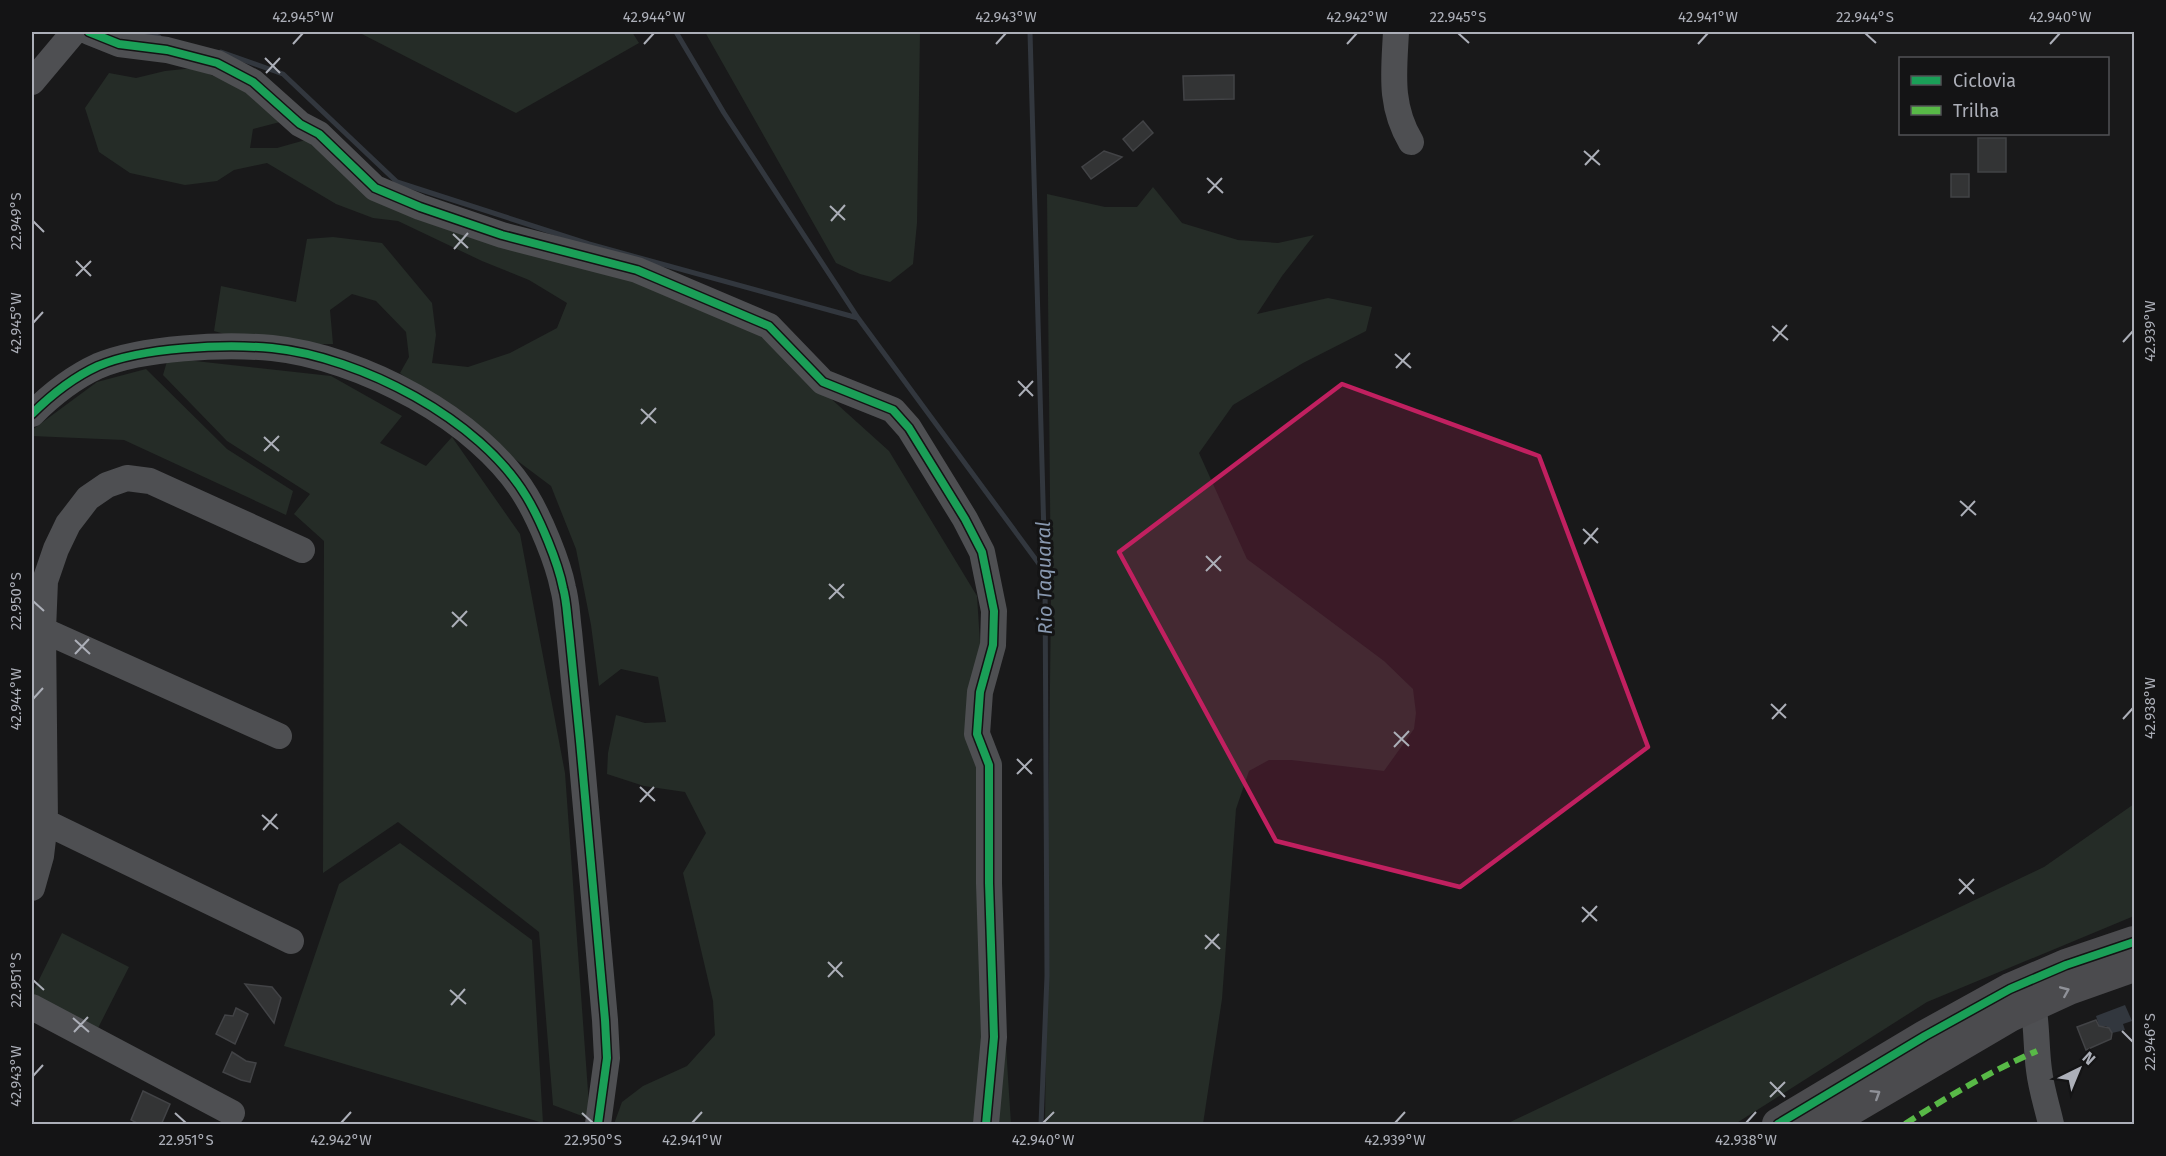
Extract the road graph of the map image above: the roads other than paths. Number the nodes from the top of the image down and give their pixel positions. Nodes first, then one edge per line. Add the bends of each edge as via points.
1 (75, 32) edge
2 (88, 32) edge
3 (1396, 32) edge
4 (32, 82) edge
5 (1411, 142) dead end
6 (32, 414) edge
7 (302, 550) dead end
8 (43, 630) junction
9 (279, 736) dead end
10 (45, 822) junction
11 (32, 888) edge
12 (291, 941) dead end
13 (2134, 942) edge
14 (2134, 966) edge
15 (2033, 1004) junction
16 (32, 1007) edge
17 (232, 1113) dead end
18 (598, 1125) edge
19 (986, 1125) edge
20 (1778, 1125) edge
21 (1826, 1125) edge
22 (2052, 1125) edge

1 - 4 street
2 - 19 street via 119,44 217,63 252,82 318,134 375,188 502,235 637,270 769,326 823,382 893,410 909,428 982,552 994,610 993,645 980,692 977,734 989,765 994,1037
3 - 5 street via 1393,91
6 - 18 street via 77,377 121,359 237,345 278,349 316,356 386,382 468,431 506,468 526,496 543,531 563,587 605,1020 607,1058
7 - 8 street via 173,490 127,478 88,498 68,524 45,581
8 - 9 street
8 - 10 street
10 - 11 street
10 - 12 street
13 - 20 main road via 2010,989
15 -> 14 main road
21 -> 15 main road
15 - 22 street via 2040,1078
16 - 17 street

